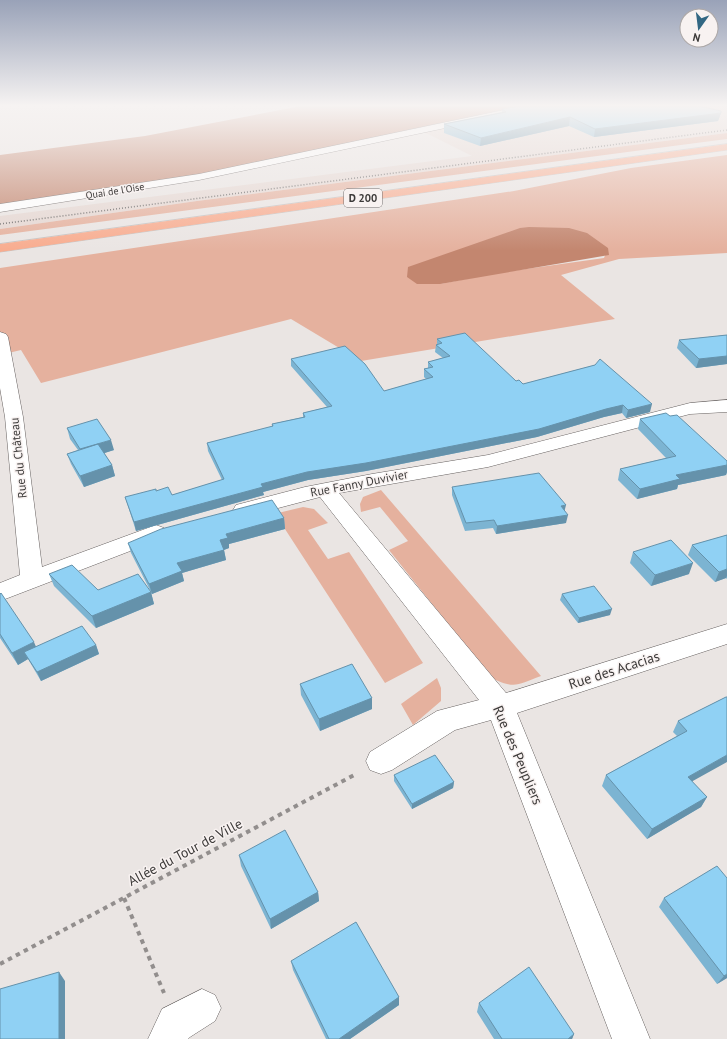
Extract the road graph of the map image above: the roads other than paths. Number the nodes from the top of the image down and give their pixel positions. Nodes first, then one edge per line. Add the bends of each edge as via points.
1 (305, 154) edge
2 (628, 154) edge
3 (680, 154) edge
4 (0, 208) edge
5 (0, 240) edge
6 (0, 248) edge
7 (0, 338) edge
8 (727, 406) edge
9 (7, 419) edge
10 (326, 490) junction
11 (222, 515) edge
12 (177, 527) edge
13 (33, 579) junction
14 (0, 592) edge
15 (727, 634) edge
16 (500, 706) junction
17 (381, 761) road end
18 (631, 1039) edge

1 - 4 street, Quai de l'Oise via 117,191
2 - 5 highway, D 200
3 - 6 highway, D 200
7 - 9 street, Rue du Château
8 - 10 street, Rue Fanny Duvivier via 690,410 488,461
9 - 13 street, Rue du Château
10 - 11 street, Rue Fanny Duvivier
10 - 16 street, Rue des Peupliers
12 - 13 street
13 - 14 street
15 - 16 street, Rue des Acacias
16 - 17 street, Rue des Acacias via 447,720
16 - 18 street, Rue des Peupliers

